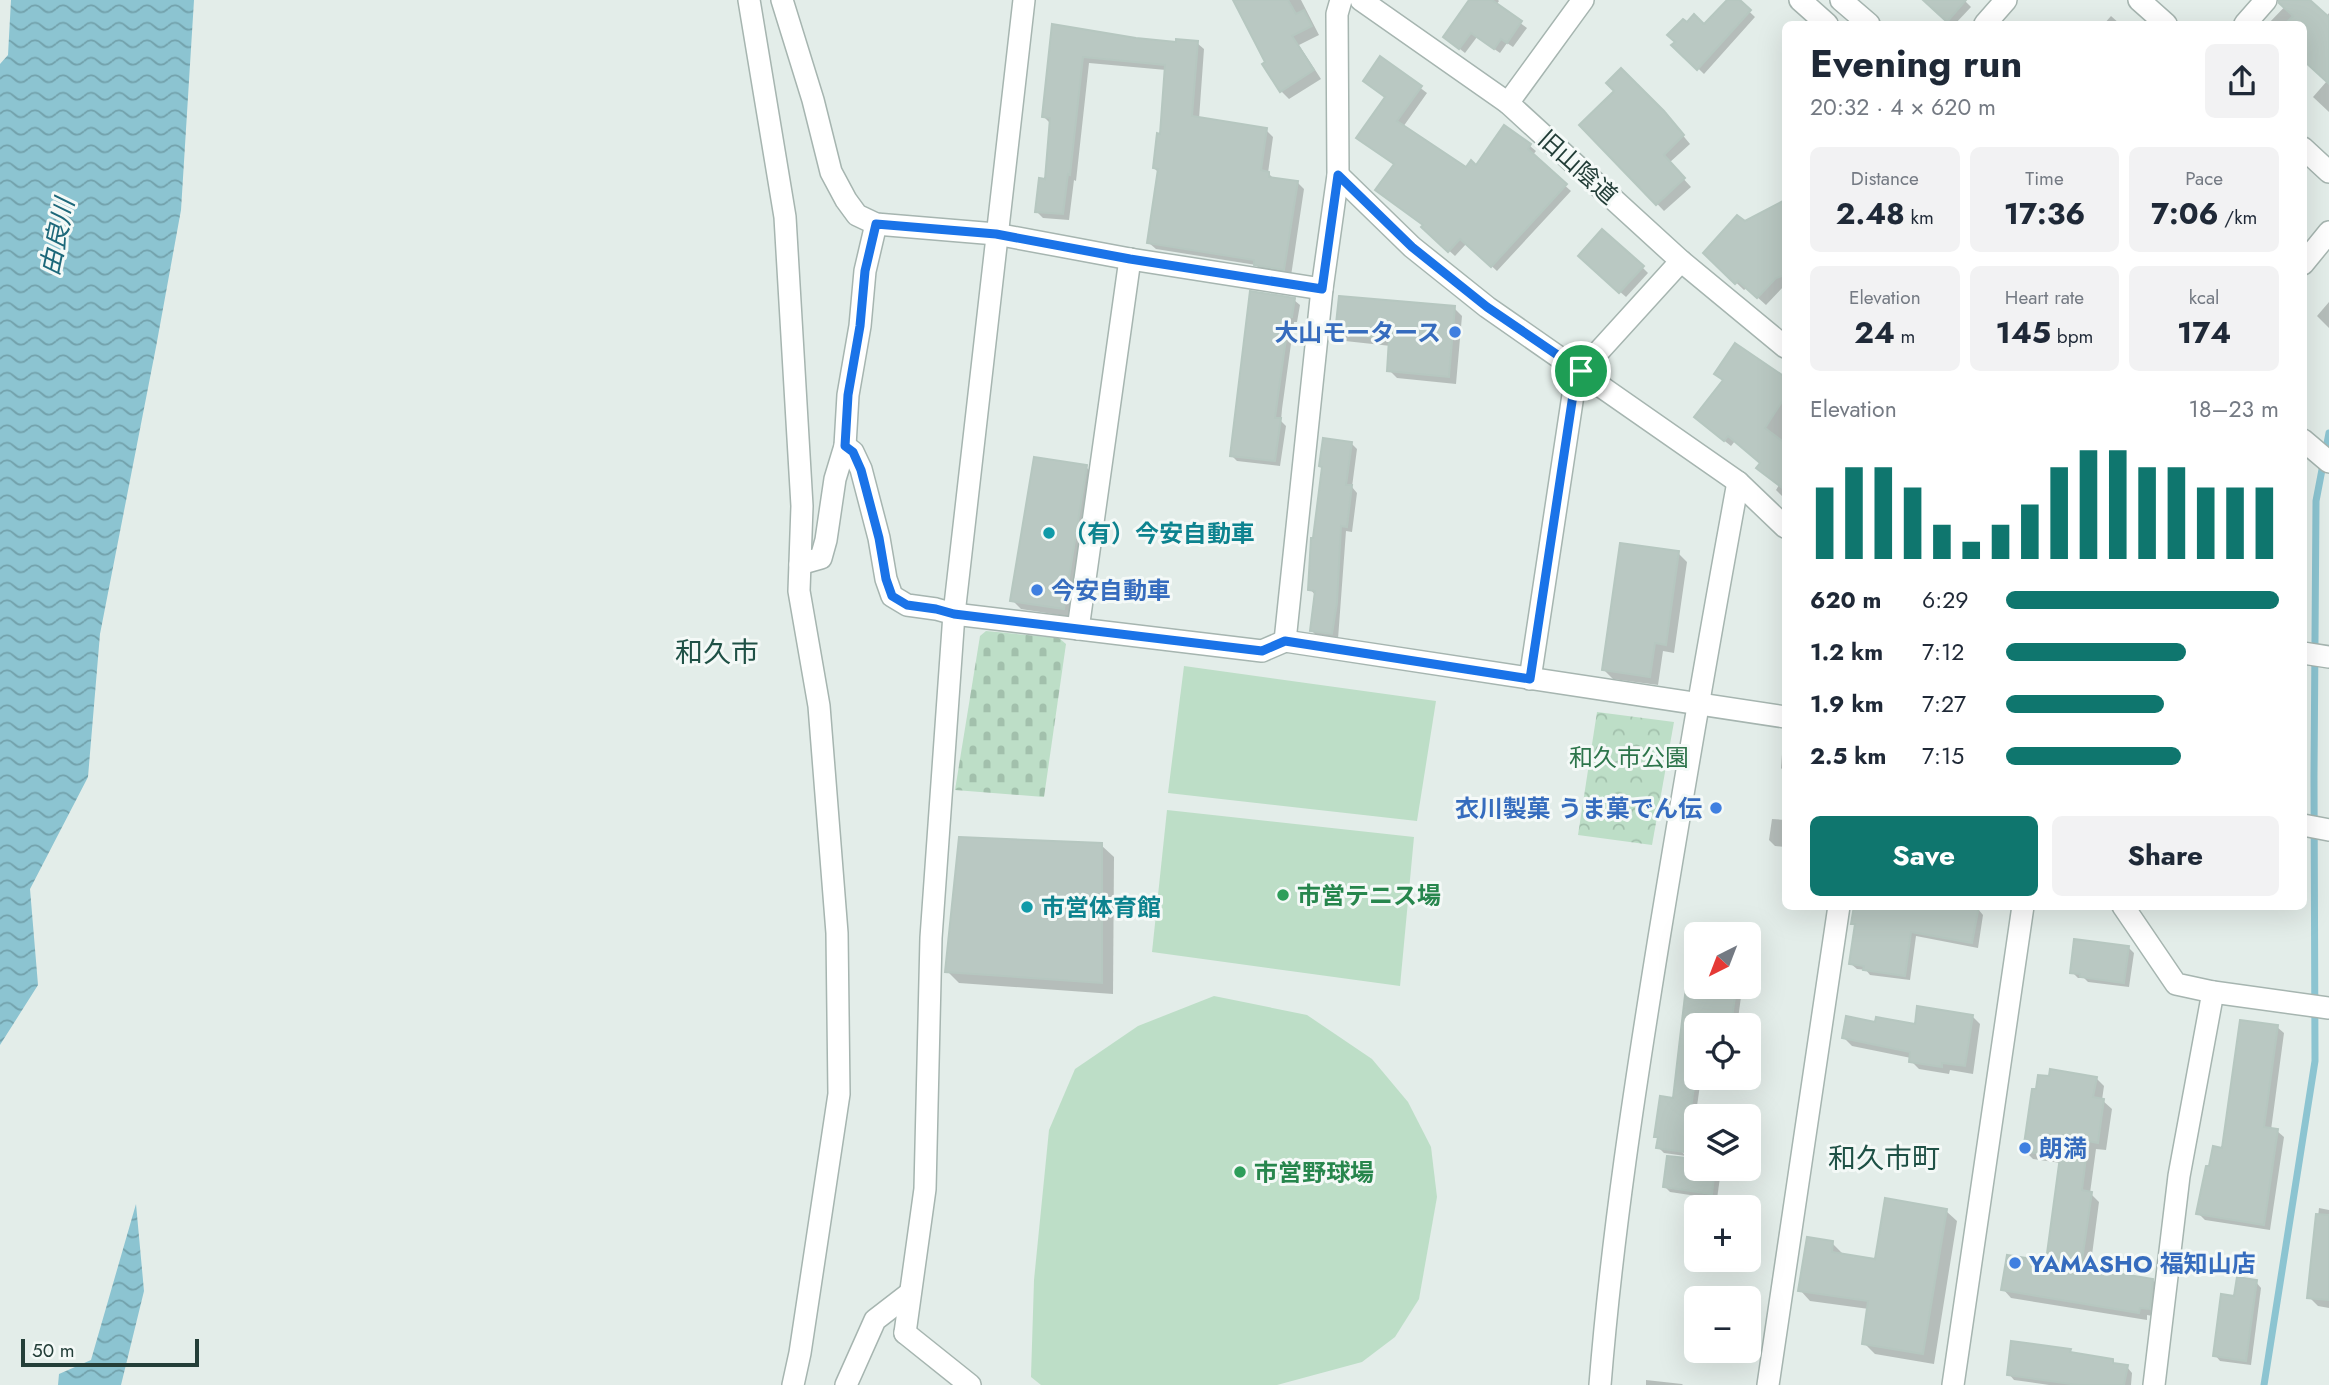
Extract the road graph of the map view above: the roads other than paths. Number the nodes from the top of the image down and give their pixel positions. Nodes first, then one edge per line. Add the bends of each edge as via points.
1 (749, 0) edge
2 (782, 0) edge
3 (1024, 0) edge
4 (1341, 0) edge
5 (1361, 0) edge
6 (1583, 0) edge
7 (1800, 0) edge
8 (1841, 0) edge
9 (2006, 0) edge
10 (2139, 0) edge
11 (2266, 0) edge
12 (1824, 21) edge
13 (1866, 21) edge
14 (1988, 21) edge
15 (2163, 21) edge
16 (2248, 21) edge
17 (1508, 103) junction
18 (2307, 152) edge
19 (2329, 172) edge
20 (1338, 175) junction
21 (876, 224) junction
22 (2329, 232) edge
23 (996, 234) junction
24 (1130, 259) junction
25 (2307, 259) edge
26 (1681, 261) junction
27 (1322, 289) junction
28 (1782, 345) edge
29 (1581, 371) junction
30 (2307, 443) edge
31 (845, 446) junction
32 (2329, 462) edge
33 (1738, 482) junction
34 (1782, 524) edge
35 (800, 564) junction
36 (954, 614) junction
37 (1079, 629) junction
38 (1285, 641) junction
39 (2307, 654) edge
40 (2329, 657) edge
41 (1530, 679) junction
42 (1697, 705) junction
43 (1782, 717) edge
44 (2307, 826) edge
45 (2329, 830) edge
46 (1838, 910) edge
47 (2022, 910) edge
48 (2126, 910) edge
49 (2213, 992) junction
50 (2329, 1008) edge
51 (910, 1293) junction
52 (793, 1385) edge
53 (846, 1385) edge
54 (970, 1385) edge
55 (1600, 1385) edge
56 (1769, 1385) edge
57 (1954, 1385) edge
58 (2154, 1385) edge

1 - 35 street via 785,217 802,506
2 - 21 street via 831,172 857,215
3 - 23 street
4 - 20 street via 1337,14
5 - 17 street, 旧山陰道
6 - 17 street
7 - 12 street
8 - 13 street
9 - 14 street
10 - 15 street
11 - 16 street
17 - 26 street, 旧山陰道
18 - 19 street
20 - 27 street
20 - 29 street via 1412,247 1487,307
21 - 23 street
21 - 31 street via 865,271
22 - 25 street
23 - 24 street
23 - 36 street
24 - 27 street
24 - 37 street
26 - 28 street, 旧山陰道
26 - 29 street
27 - 38 street
29 - 33 street
29 - 41 street via 1573,395
30 - 32 street
31 - 35 street via 821,558
31 - 36 street via 861,470 892,596 907,605
33 - 34 street
33 - 42 street
35 - 52 street via 799,591 819,706 837,933 839,1094
36 - 37 street
36 - 51 street via 931,937 925,1189
37 - 38 street via 1262,651
38 - 41 street
39 - 40 street
41 - 42 street
42 - 43 street
42 - 55 street via 1636,1081
44 - 45 street
46 - 56 street
47 - 57 street
48 - 49 street via 2175,984
49 - 50 street
49 - 58 street via 2179,1176
51 - 53 street via 876,1320
51 - 54 street via 905,1334

